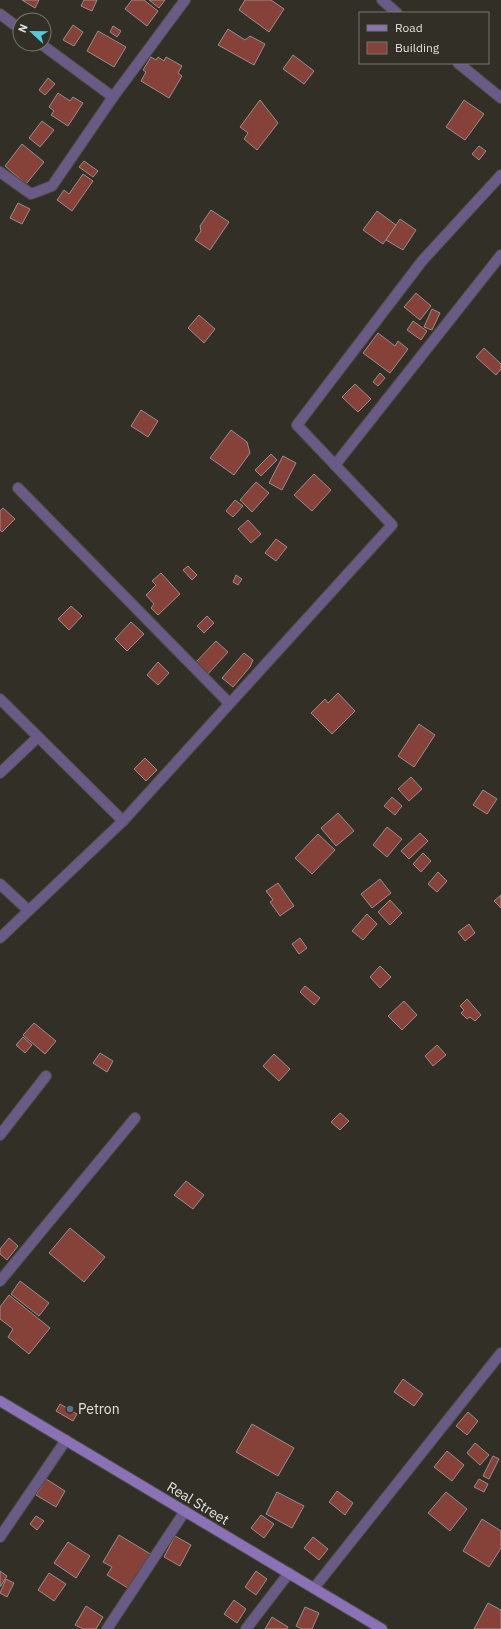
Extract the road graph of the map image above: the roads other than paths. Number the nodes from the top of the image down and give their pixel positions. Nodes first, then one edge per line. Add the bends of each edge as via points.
1 (185, 0) edge
2 (382, 0) edge
3 (397, 12) edge
4 (0, 14) edge
5 (12, 22) edge
6 (52, 52) edge
7 (459, 64) edge
8 (113, 97) junction
9 (501, 98) edge
10 (0, 172) edge
11 (501, 175) edge
12 (501, 255) edge
13 (335, 465) junction
14 (18, 488) dead end
15 (0, 700) edge
16 (229, 703) junction
17 (38, 737) junction
18 (0, 773) edge
19 (123, 821) junction
20 (0, 884) edge
21 (28, 910) junction
22 (0, 938) edge
23 (46, 1076) dead end
24 (135, 1118) dead end
25 (0, 1135) edge
26 (0, 1282) edge
27 (501, 1353) edge
28 (0, 1401) edge
29 (66, 1440) junction
30 (185, 1511) junction
31 (0, 1537) edge
32 (289, 1573) junction
33 (314, 1588) junction
34 (107, 1629) edge
35 (246, 1629) edge
36 (382, 1629) edge

1 - 8 street
2 - 3 street
4 - 5 street
6 - 8 street
7 - 9 street
8 - 10 street via 52,186 31,194
11 - 13 street via 422,261 297,425
12 - 13 street
13 - 16 street via 392,525
14 - 16 street
15 - 17 street
16 - 19 street
17 - 18 street
17 - 19 street
19 - 21 street
20 - 21 street
21 - 22 street
23 - 25 street
24 - 26 street
27 - 33 street
28 - 29 main road, Real Street
29 - 30 main road, Real Street
29 - 31 street
30 - 32 main road, Real Street
30 - 34 street
32 - 33 main road, Real Street
32 - 35 street
33 - 36 main road, Real Street

